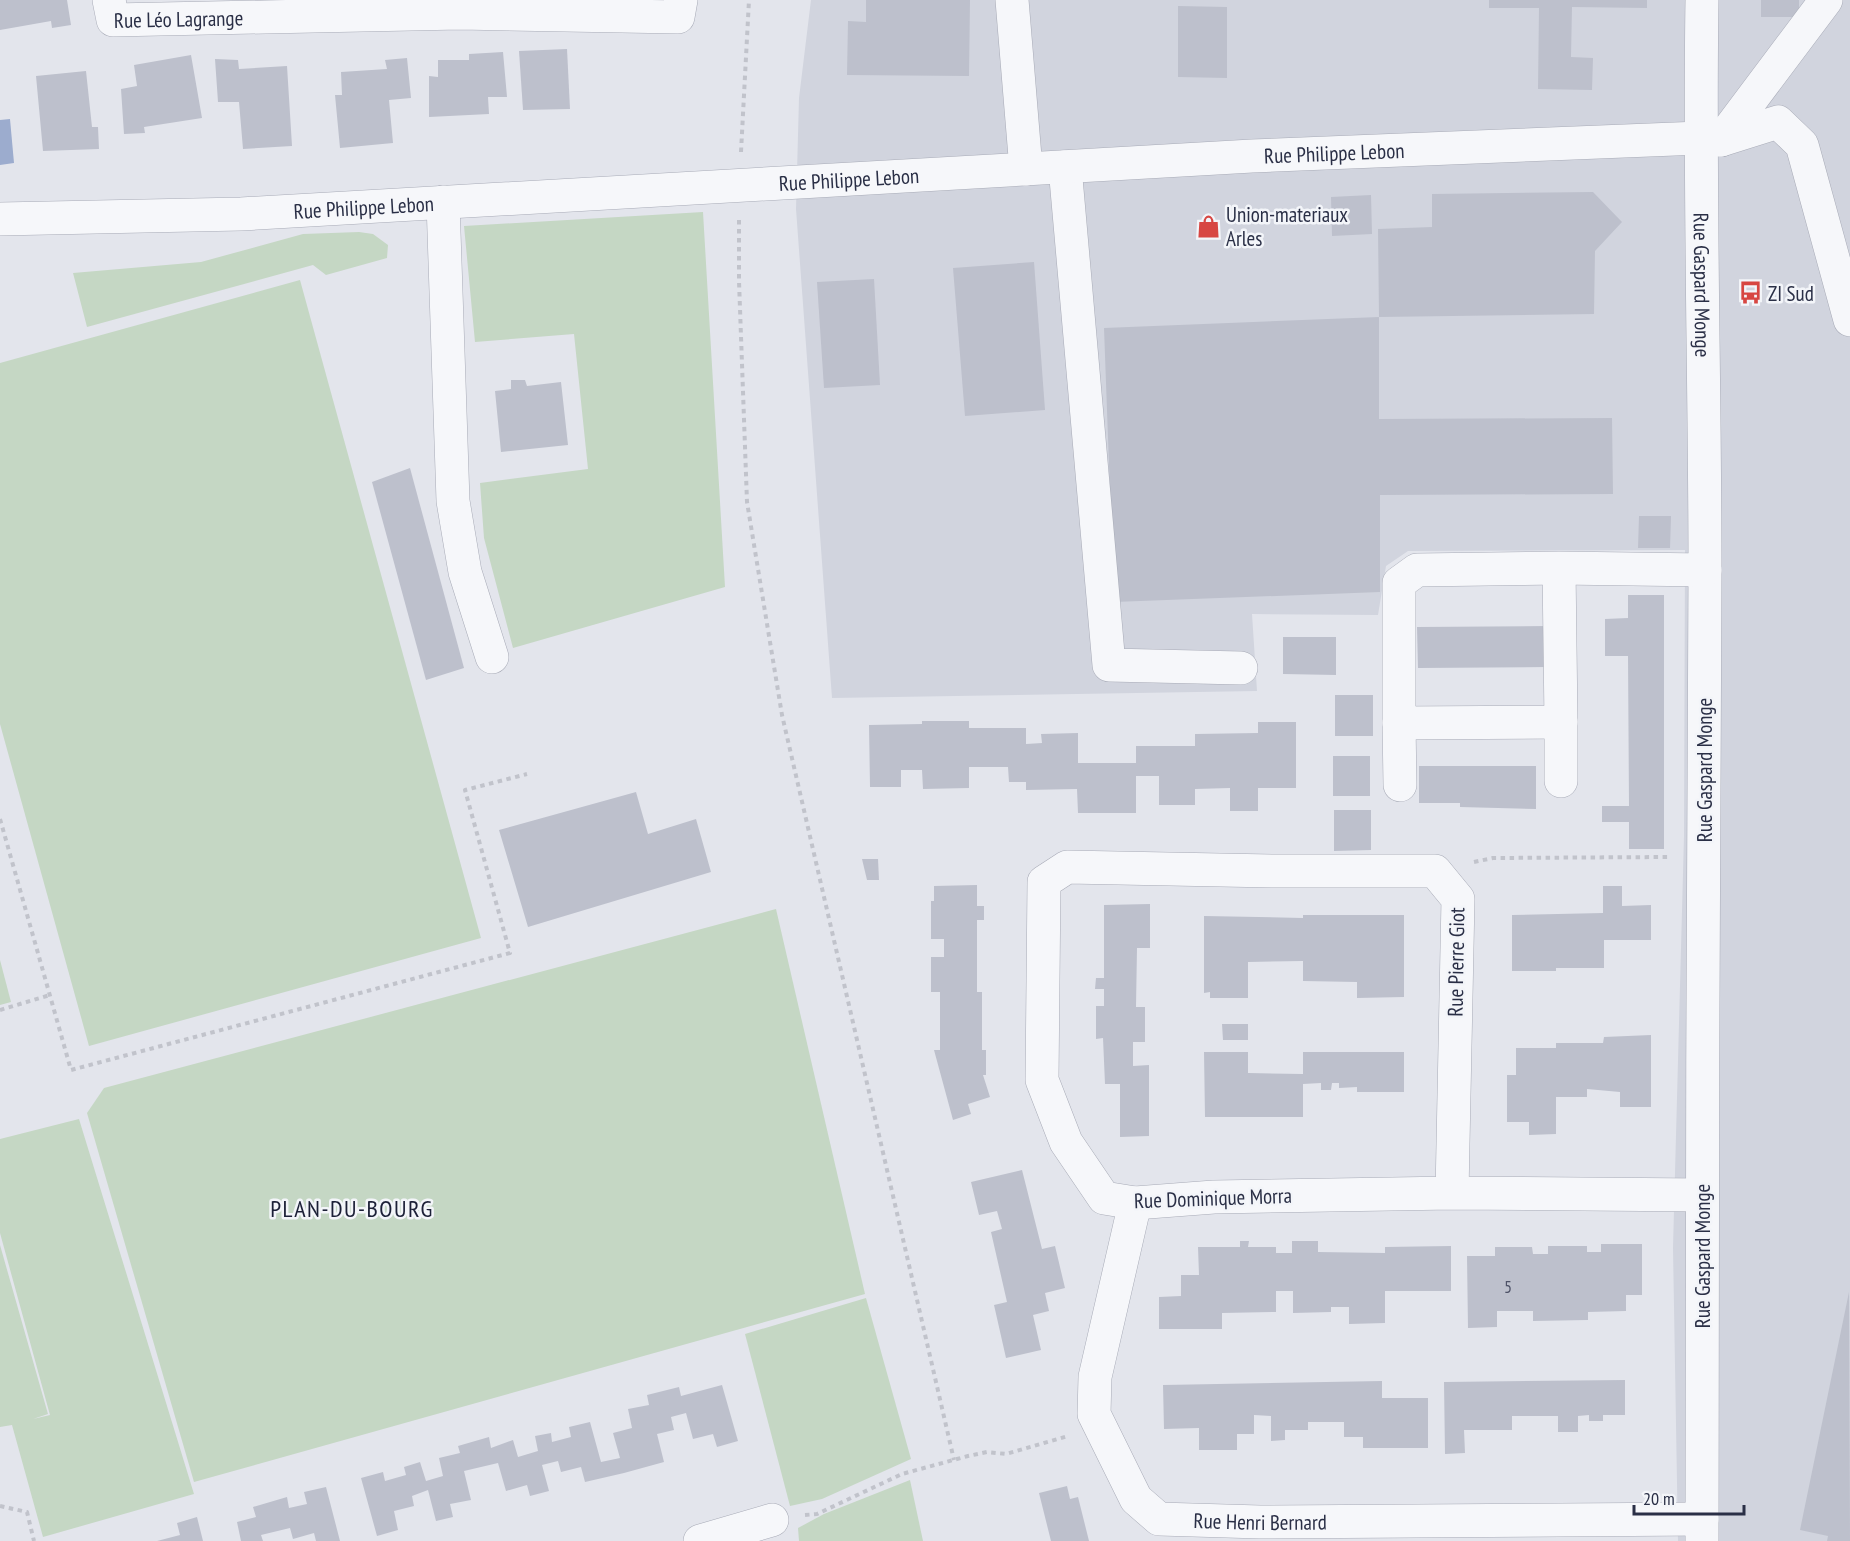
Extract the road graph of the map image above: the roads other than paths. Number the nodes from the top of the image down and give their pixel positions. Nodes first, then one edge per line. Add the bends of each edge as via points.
1 (110, 0) edge
2 (681, 0) edge
3 (1012, 0) edge
4 (1702, 0) edge
5 (1826, 0) edge
6 (1838, 0) edge
7 (1850, 2) edge
8 (1710, 139) junction
9 (1065, 167) junction
10 (1026, 169) junction
11 (443, 202) junction
12 (0, 219) edge
13 (1850, 320) edge
14 (1559, 568) junction
15 (1706, 570) junction
16 (492, 657) dead end
17 (1241, 668) dead end
18 (1561, 722) junction
19 (1399, 723) junction
20 (1561, 782) dead end
21 (1400, 785) dead end
22 (1056, 875) joint
23 (1452, 1193) junction
24 (1702, 1195) junction
25 (1136, 1203) junction
26 (771, 1520) road end
27 (1702, 1530) edge
28 (700, 1541) edge

1 - 2 street, Rue Léo Lagrange via 113,20 460,13 678,17
3 - 10 street
4 - 8 street, Rue Gaspard Monge
5 - 8 street
6 - 7 street
8 - 9 street, Rue Philippe Lebon
8 - 13 street, Rue Philippe Lebon via 1778,122 1802,146
8 - 15 street, Rue Gaspard Monge
9 - 10 street, Rue Philippe Lebon
9 - 17 street via 1109,665
10 - 11 street, Rue Philippe Lebon
11 - 12 street, Rue Philippe Lebon via 241,213
11 - 16 street via 453,501 465,572
14 - 15 street
14 - 18 street
14 - 19 street via 1417,570 1399,583
15 - 24 street, Rue Gaspard Monge
18 - 19 street
18 - 20 street
19 - 21 street
22 - 23 street, Rue Pierre Giot via 1067,867 1435,871 1458,899
22 - 25 street, Rue Dominique Morra via 1044,882 1042,1080 1066,1142 1104,1198
23 - 24 street
23 - 25 street, Rue Dominique Morra via 1214,1197
24 - 27 street, Rue Gaspard Monge
25 - 27 street, Rue Henri Bernard via 1095,1377 1094,1414 1136,1499 1160,1519
26 - 28 street

